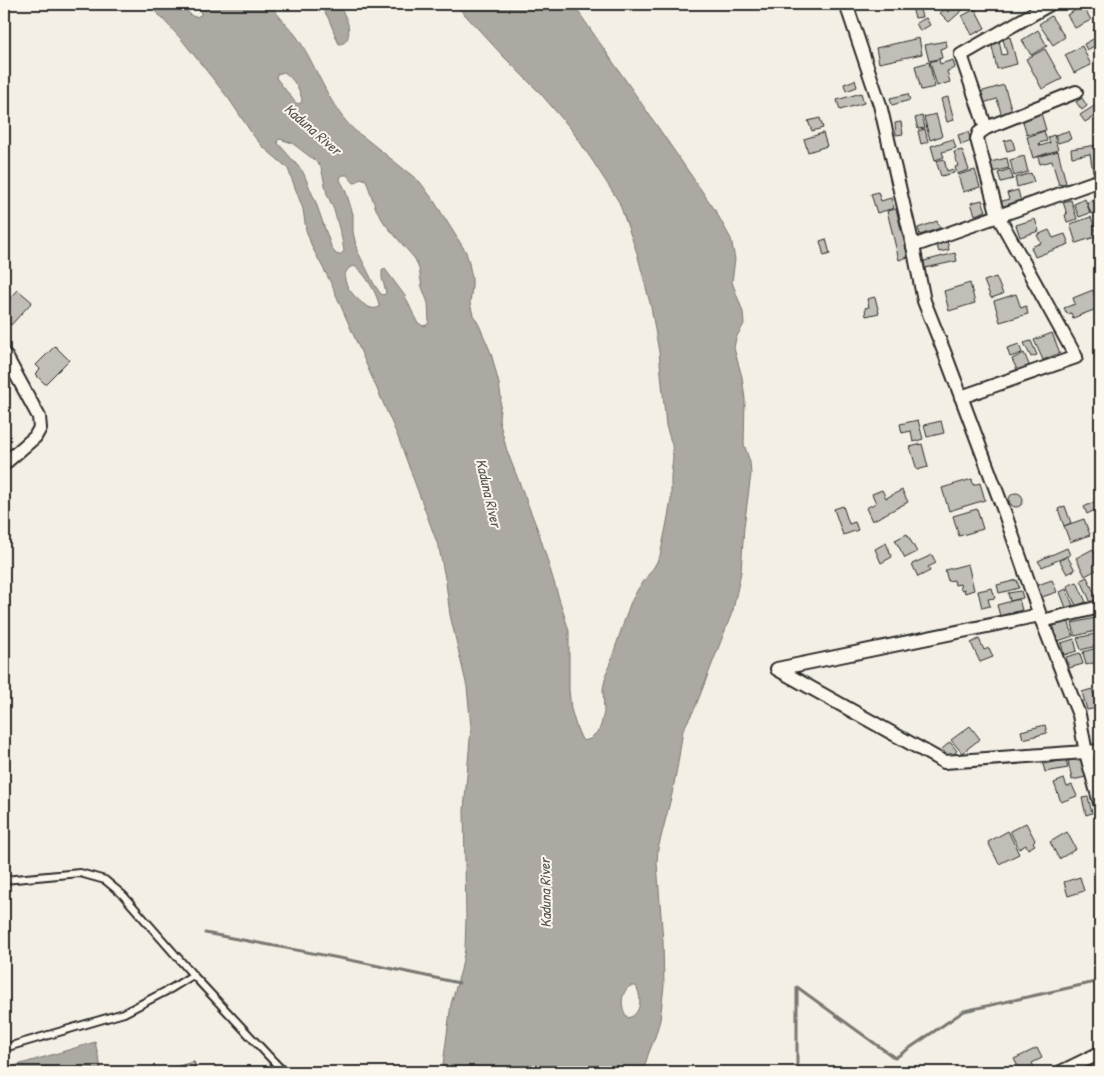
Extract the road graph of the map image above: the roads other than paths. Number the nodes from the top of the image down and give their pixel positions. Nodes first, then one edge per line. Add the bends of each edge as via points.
1 (846, 4) edge
2 (1050, 4) edge
3 (1076, 92) dead end
4 (986, 128) junction
5 (1100, 180) edge
6 (998, 216) junction
7 (913, 246) junction
8 (4, 354) edge
9 (961, 397) junction
10 (4, 464) edge
11 (1100, 606) edge
12 (1041, 618) junction
13 (1100, 751) edge
14 (1086, 753) junction
15 (1100, 803) edge
16 (4, 880) edge
17 (193, 975) junction
18 (4, 1048) edge
19 (1100, 1053) edge
20 (287, 1072) edge
21 (1061, 1072) edge

1 - 7 street via 880,105
2 - 4 street via 962,55
3 - 4 street
4 - 6 street via 976,139
5 - 6 street
6 - 7 street
6 - 9 street via 1076,357
7 - 9 street via 924,301
8 - 10 street via 39,417 40,428 35,437
9 - 12 street
11 - 12 street
12 - 14 street via 1079,715
12 - 14 street via 777,669 944,762
13 - 14 street
14 - 15 street
16 - 17 lane via 80,873 105,880 123,895
17 - 18 lane via 124,1014
17 - 20 lane
19 - 21 street

